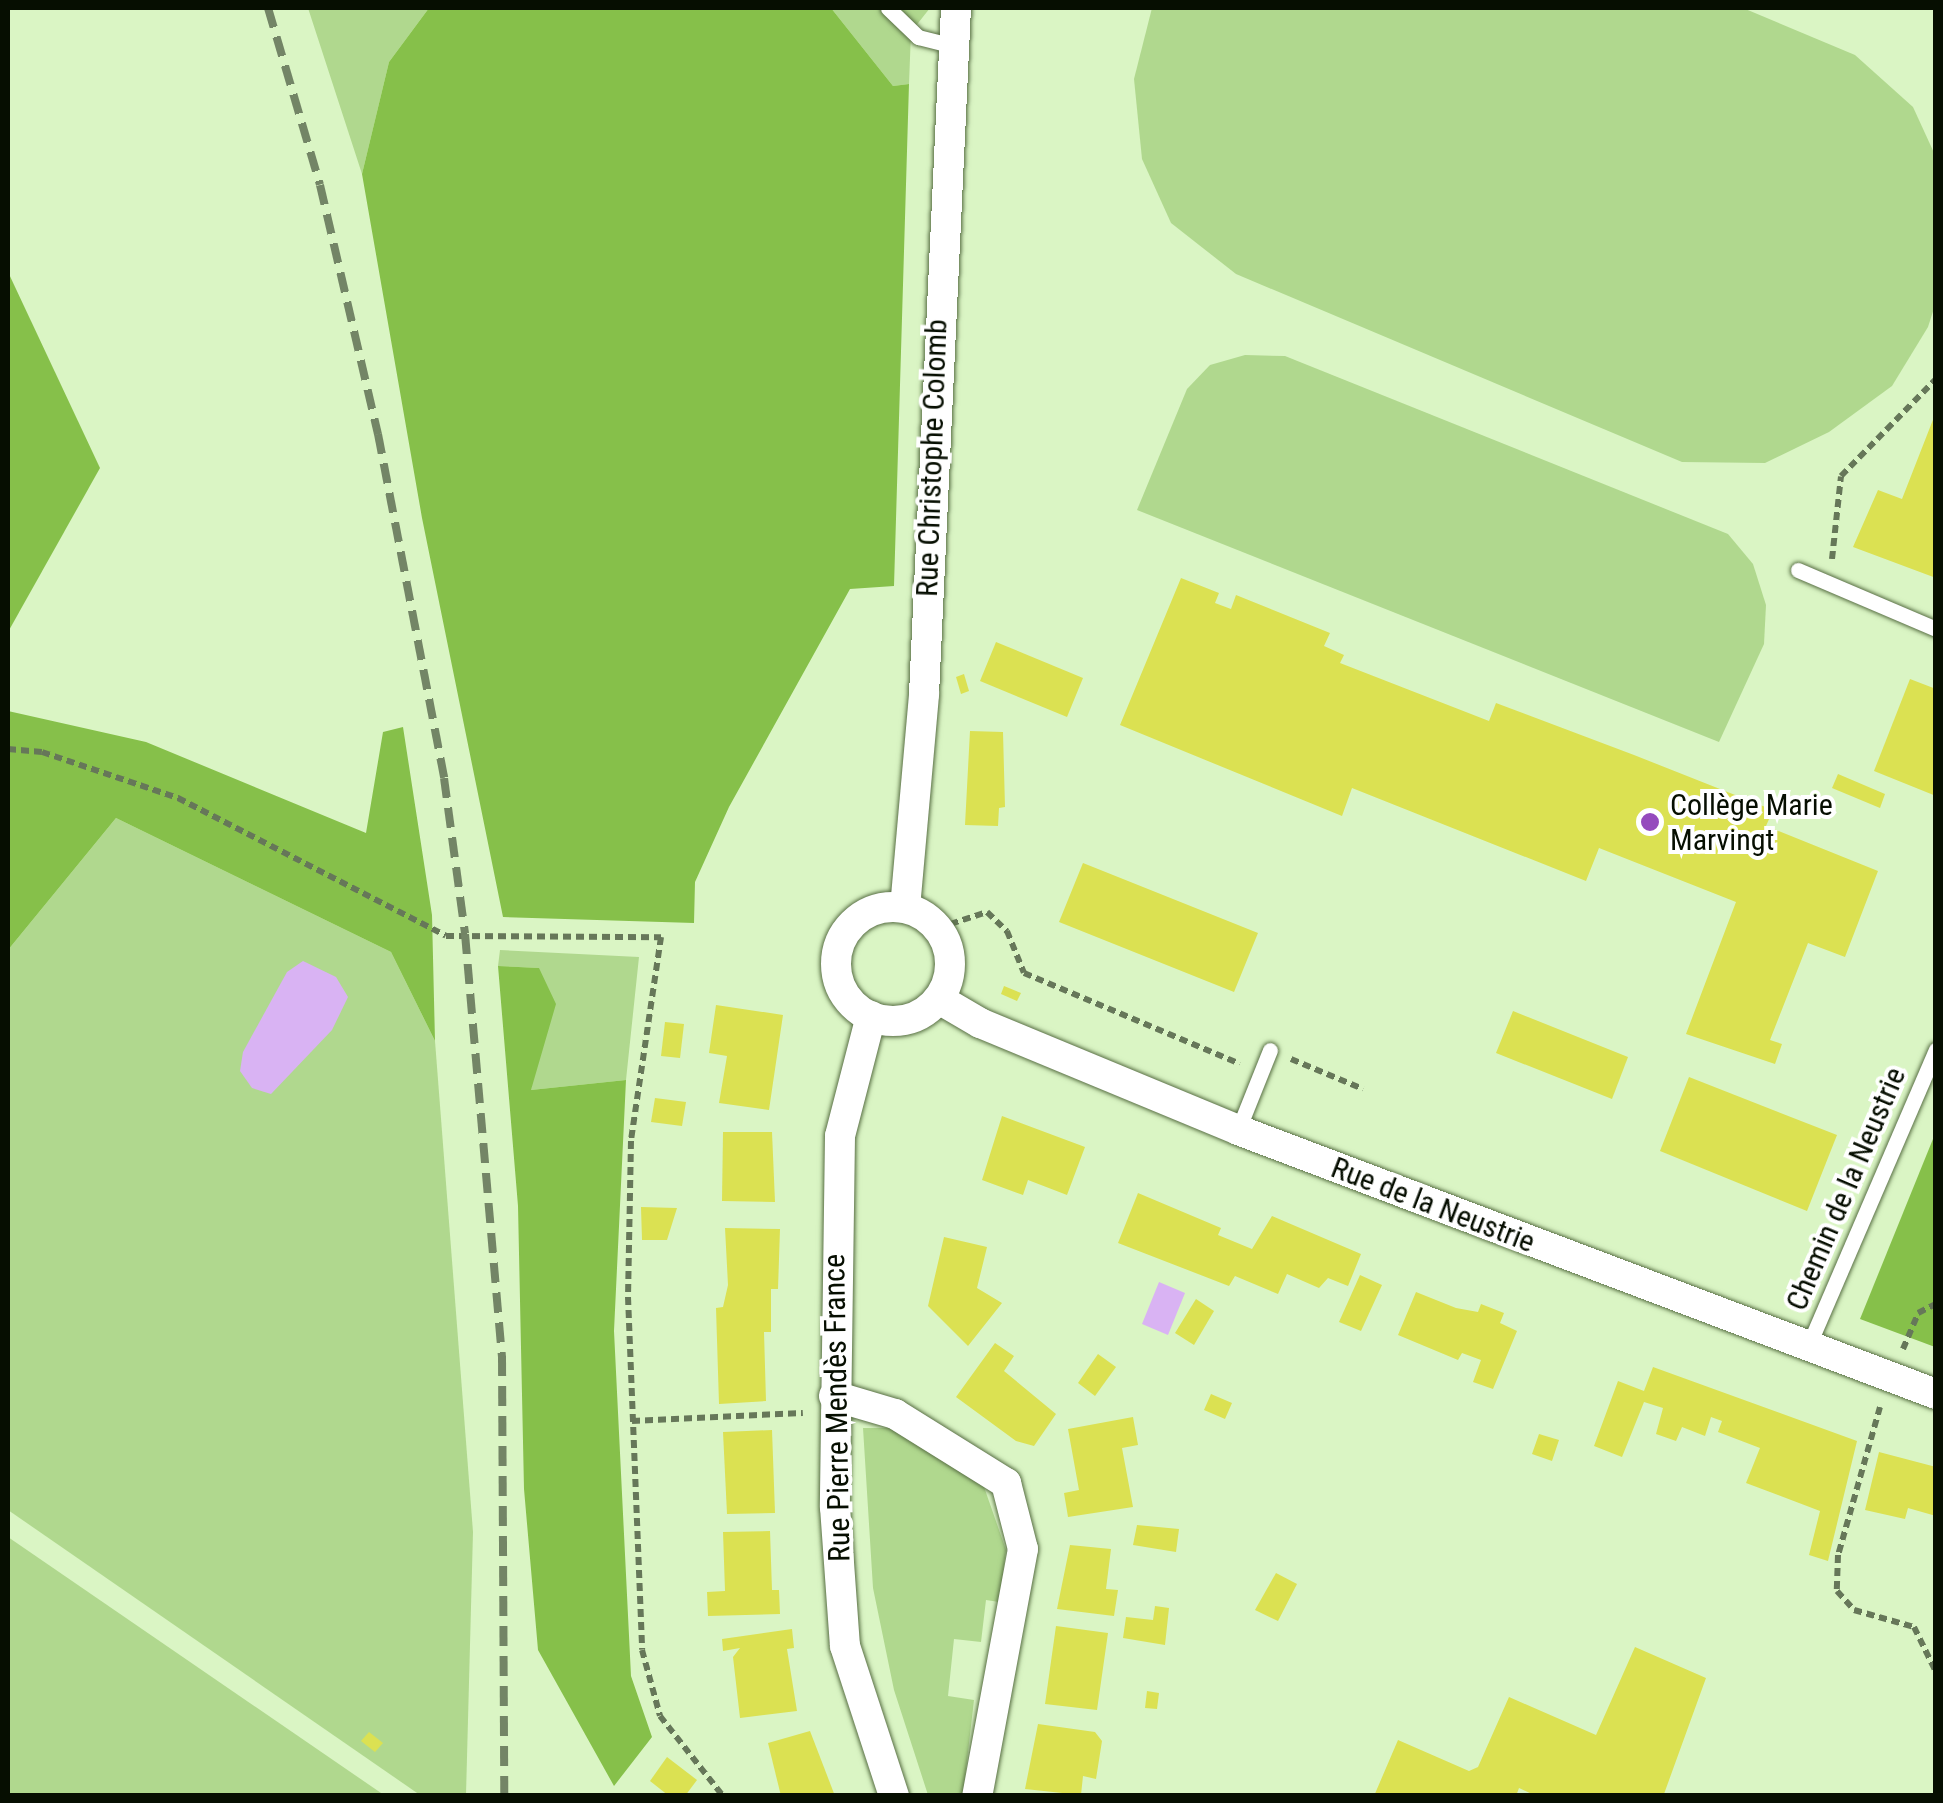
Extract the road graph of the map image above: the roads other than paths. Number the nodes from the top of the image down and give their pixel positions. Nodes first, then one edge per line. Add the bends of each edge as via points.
1 (888, 8) edge
2 (956, 8) edge
3 (954, 46) junction
4 (1798, 570) dead end
5 (1936, 629) edge
6 (906, 908) junction
7 (939, 999) junction
8 (871, 1016) junction
9 (1270, 1050) road end
10 (1936, 1050) edge
11 (1238, 1130) junction
12 (1807, 1349) junction
13 (1936, 1394) edge
14 (834, 1404) junction
15 (894, 1796) edge
16 (977, 1796) edge

1 - 3 lane via 918,36
2 - 3 street, Rue Christophe Colomb
3 - 6 street, Rue Christophe Colomb via 924,694
4 - 5 lane
6 - 7 street via 938,928 951,961
6 - 8 street via 868,912 840,943 840,986
7 - 8 street via 904,1020
7 - 11 street, Rue de la Neustrie
8 - 14 street, Rue Pierre Mendès France via 840,1136
9 - 11 lane
10 - 12 lane, Chemin de la Neustrie
11 - 12 street, Rue de la Neustrie
12 - 13 street, Rue de la Neustrie
14 - 15 street, Rue Pierre Mendès France via 845,1646
14 - 16 street via 895,1414 1006,1483 1023,1549

